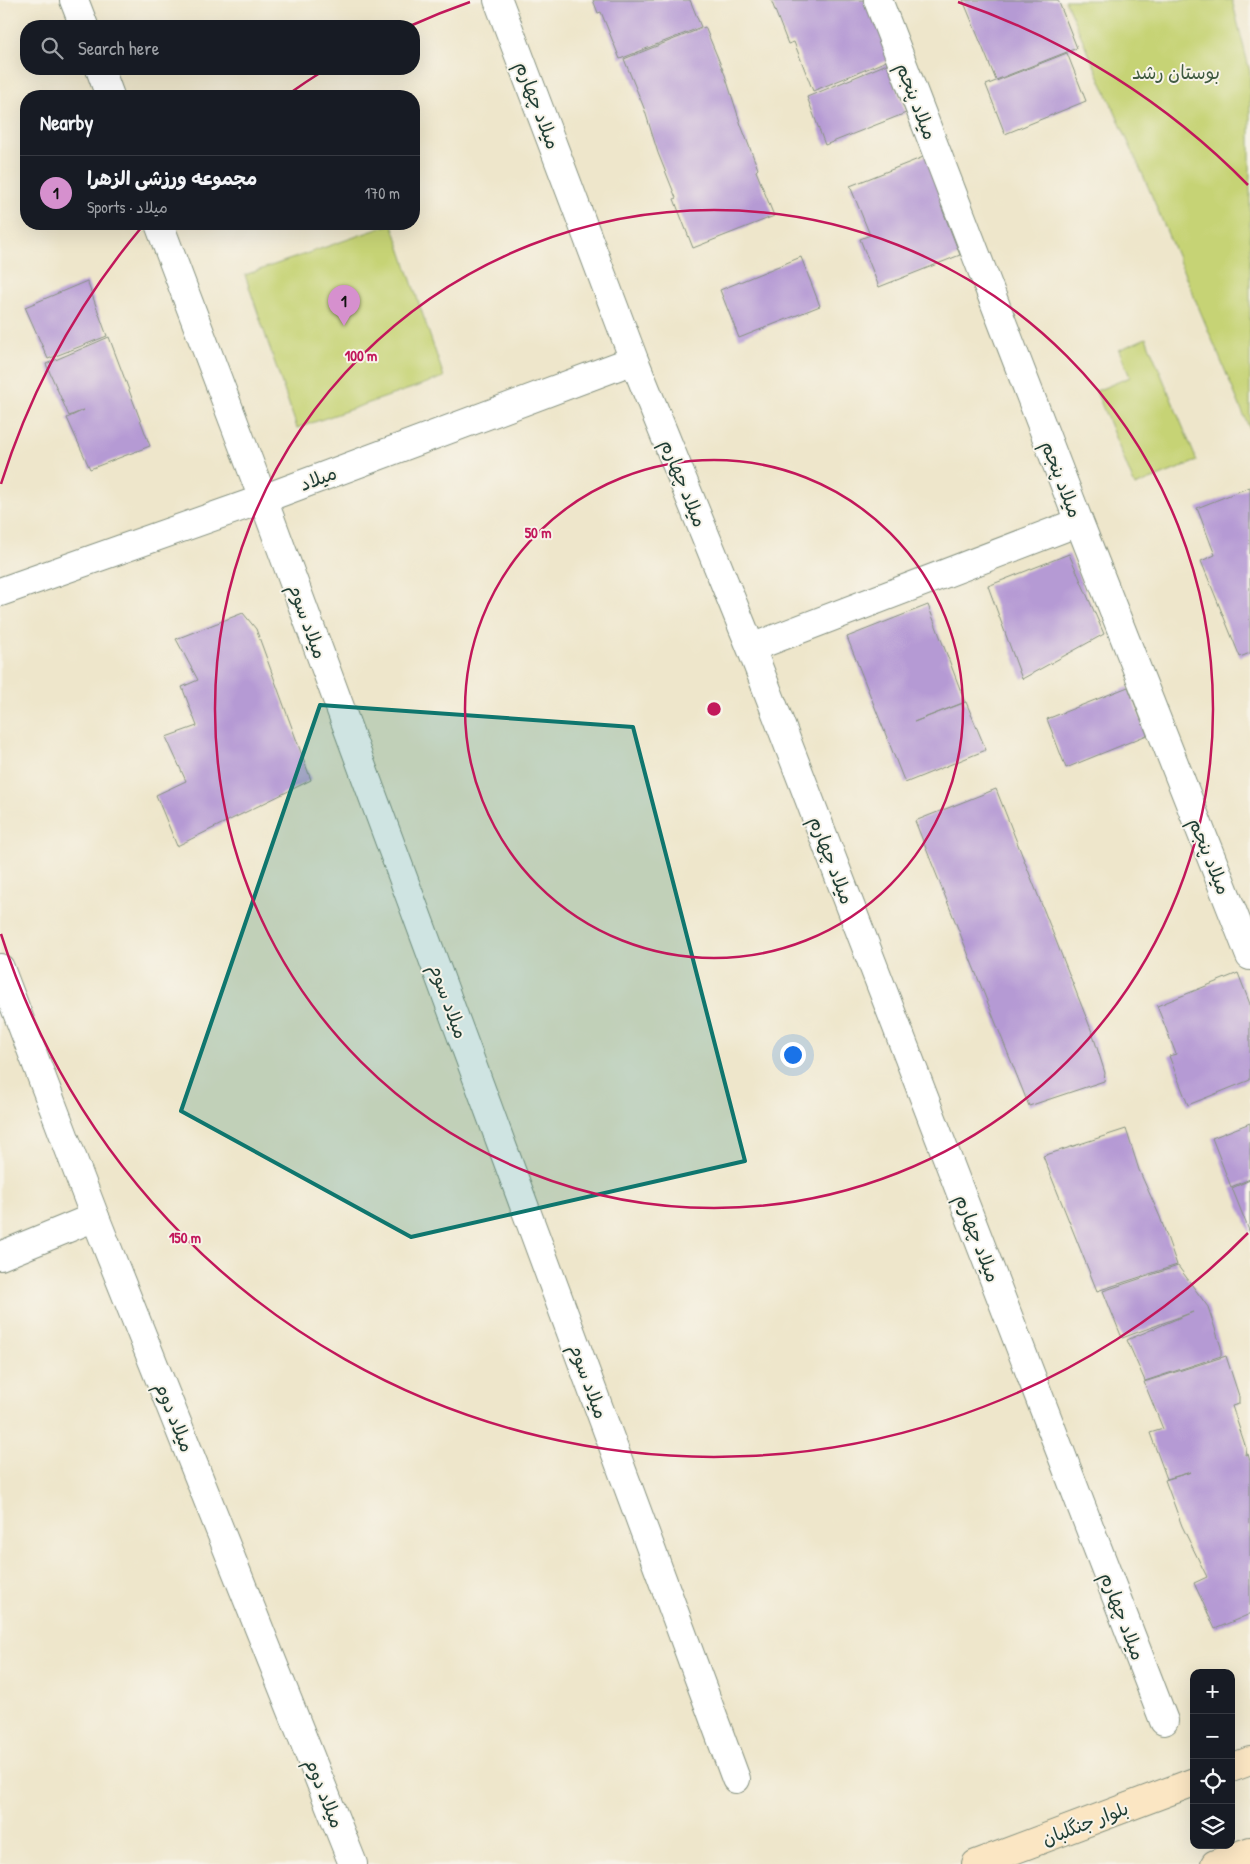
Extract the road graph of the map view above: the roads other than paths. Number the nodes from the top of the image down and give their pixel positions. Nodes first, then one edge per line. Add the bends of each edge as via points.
1 (74, 0) edge
2 (498, 0) edge
3 (878, 0) edge
4 (82, 20) edge
5 (102, 75) edge
6 (108, 90) edge
7 (161, 230) edge
8 (634, 360) junction
9 (263, 499) junction
10 (1079, 522) junction
11 (0, 592) edge
12 (750, 648) junction
13 (1250, 956) edge
14 (0, 968) edge
15 (95, 1217) junction
16 (0, 1256) edge
17 (1164, 1721) dead end
18 (1250, 1761) edge
19 (1235, 1767) edge
20 (736, 1780) dead end
21 (1190, 1784) edge
22 (1250, 1851) edge
23 (353, 1864) edge
24 (976, 1864) edge
25 (1215, 1864) edge

1 - 4 street
2 - 8 street, میلاد چهارم
3 - 10 street, میلاد پنجم
5 - 6 street
7 - 9 street, میلاد سوم
8 - 9 street, میلاد
8 - 12 street, میلاد چهارم
9 - 11 street, میلاد
9 - 20 street, میلاد سوم
10 - 12 street
10 - 13 street, میلاد پنجم
12 - 17 street, میلاد چهارم
14 - 15 street, میلاد دوم
15 - 16 street
15 - 23 street, میلاد دوم
18 - 19 main road
21 - 24 main road, بلوار جنگلبان
22 - 25 main road

